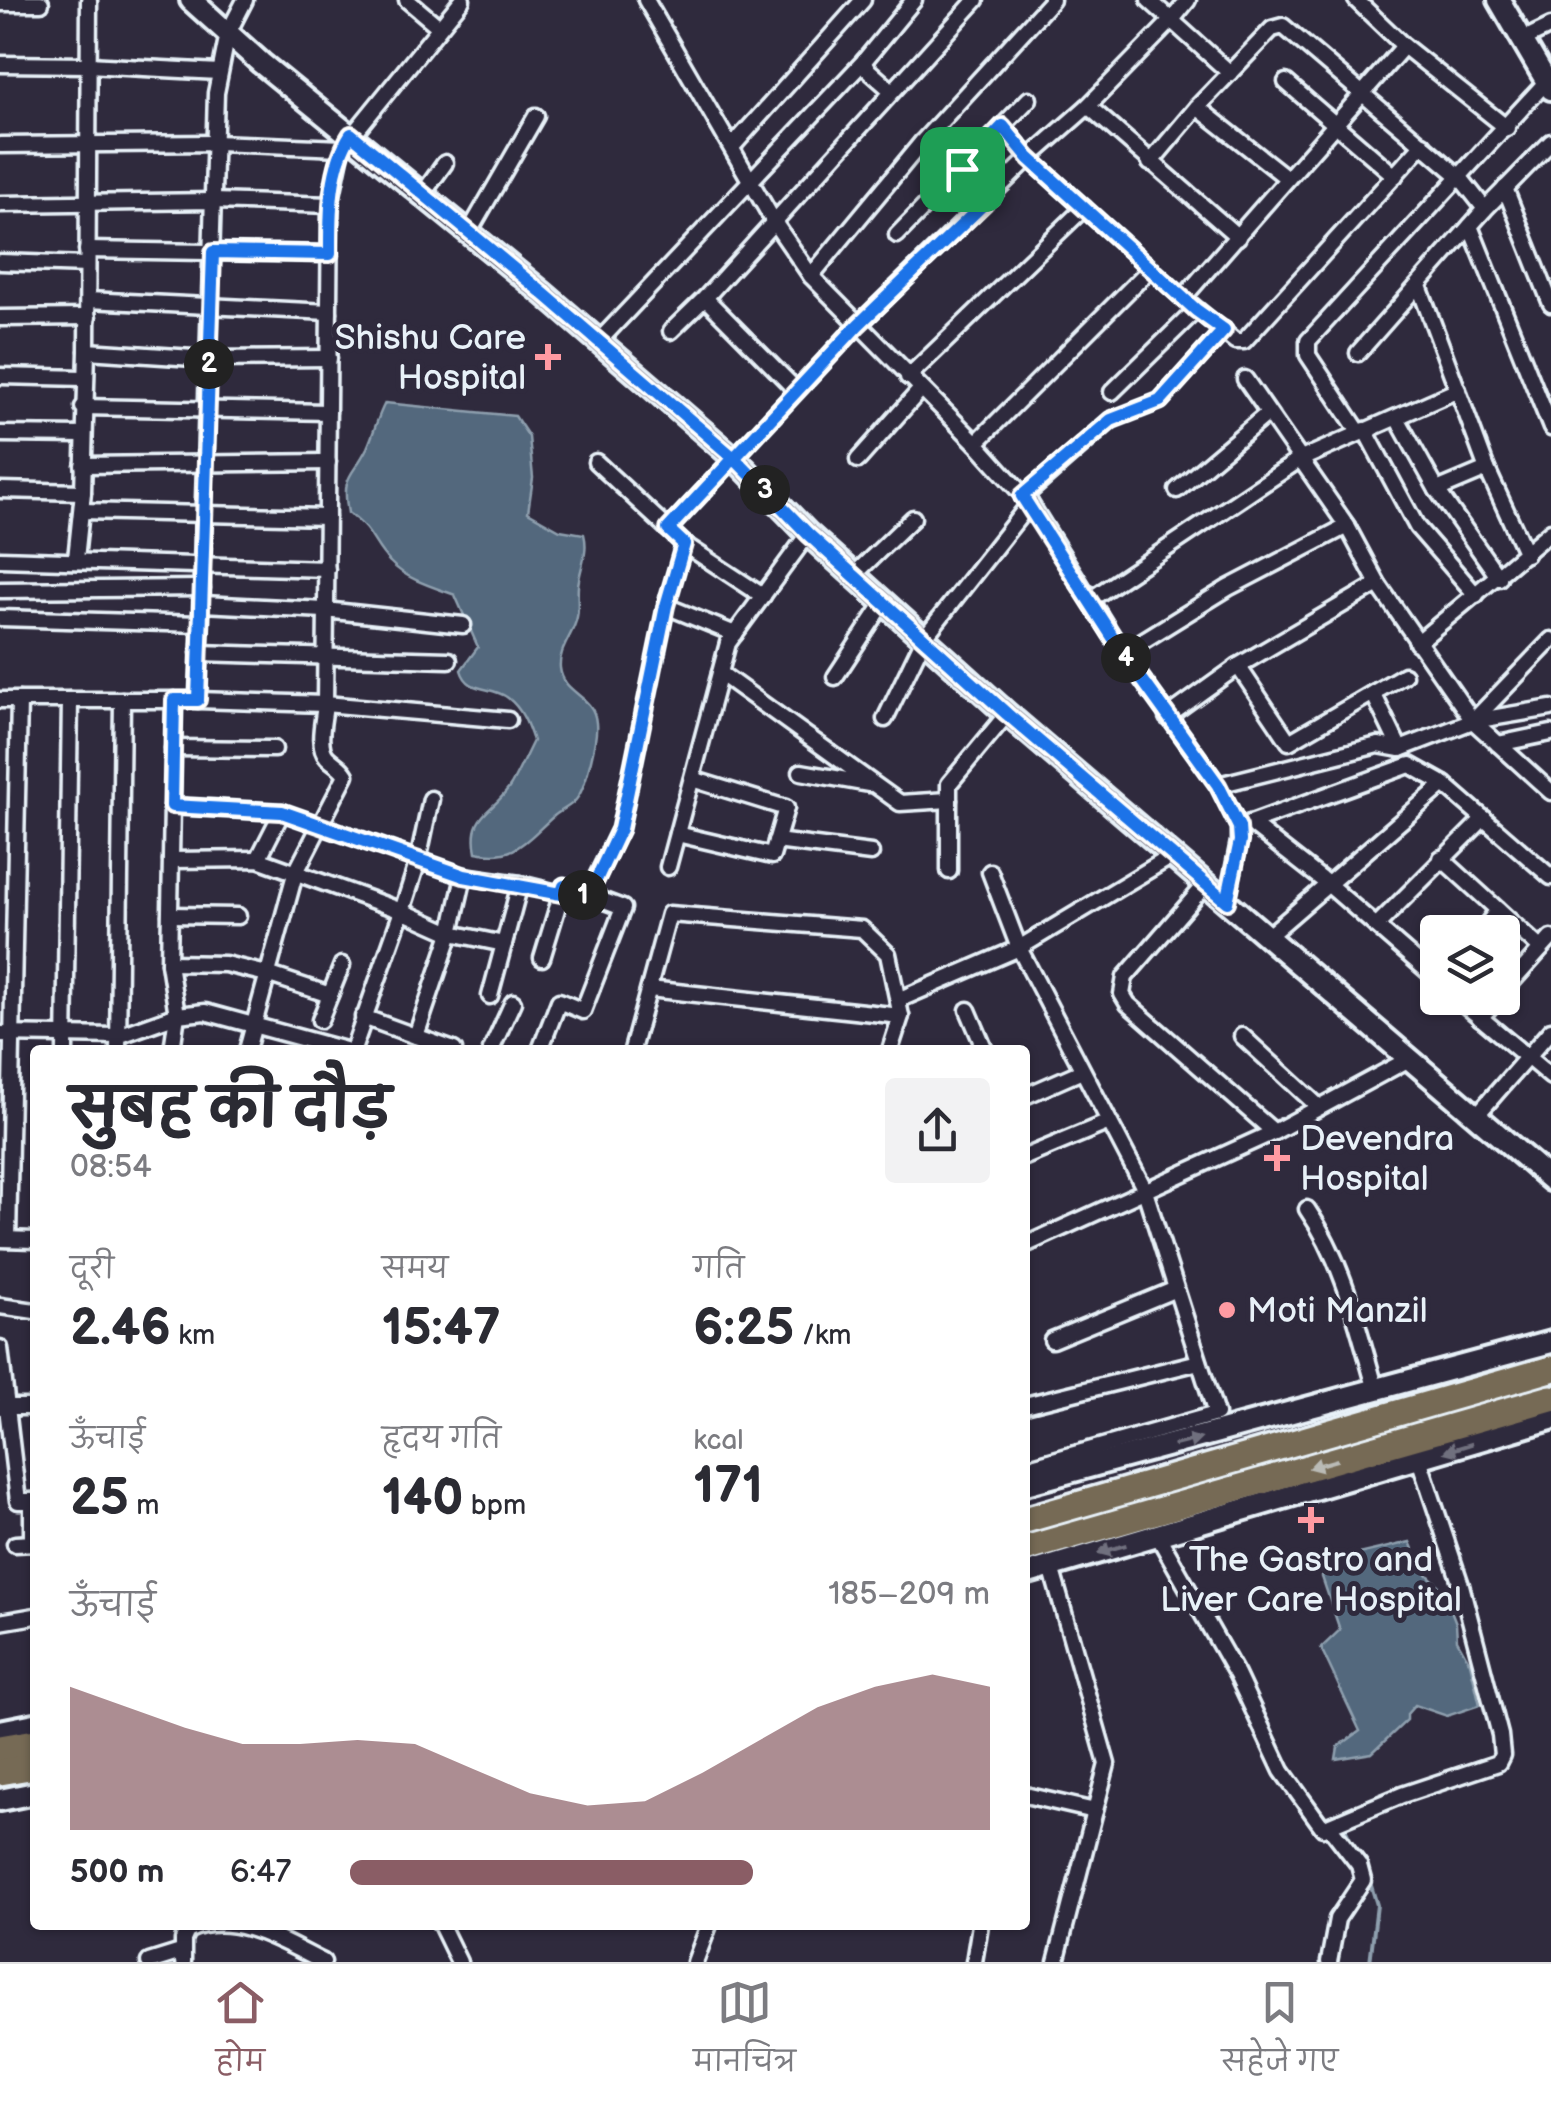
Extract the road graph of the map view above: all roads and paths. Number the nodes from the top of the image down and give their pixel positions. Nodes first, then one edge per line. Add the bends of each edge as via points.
1 (90, 0) edge
2 (191, 0) edge
3 (245, 0) edge
4 (407, 0) edge
5 (462, 0) edge
6 (646, 0) edge
7 (863, 0) edge
8 (914, 0) edge
9 (976, 0) edge
10 (1052, 0) edge
11 (1149, 0) edge
12 (1188, 0) edge
13 (1357, 0) edge
14 (1499, 0) edge
15 (0, 3) edge
16 (41, 3) dead end
17 (1171, 22) junction
18 (1551, 26) edge
19 (439, 27) junction
20 (228, 32) junction
21 (1522, 40) junction
22 (1404, 46) junction
23 (864, 61) junction
24 (0, 64) edge
25 (88, 64) junction
26 (219, 72) junction
27 (1230, 72) junction
28 (1286, 82) dead end
29 (1549, 85) edge
30 (892, 91) junction
31 (1364, 94) junction
32 (1028, 99) dead end
33 (1088, 106) junction
34 (1197, 107) junction
35 (536, 116) dead end
36 (1335, 123) junction
37 (1003, 126) junction
38 (1507, 128) junction
39 (346, 141) junction
40 (87, 142) junction
41 (922, 142) junction
42 (1551, 142) edge
43 (215, 143) junction
44 (1423, 144) junction
45 (0, 145) edge
46 (732, 147) junction
47 (1029, 158) junction
48 (445, 163) dead end
49 (1150, 163) junction
50 (958, 172) junction
51 (1395, 176) junction
52 (1459, 176) junction
53 (1287, 178) junction
54 (751, 182) junction
55 (1506, 188) junction
56 (422, 195) junction
57 (992, 196) junction
58 (214, 201) junction
59 (89, 203) junction
60 (0, 204) edge
61 (330, 206) junction
62 (1084, 208) junction
63 (1485, 209) junction
64 (774, 222) junction
65 (1470, 226) junction
66 (469, 232) junction
67 (898, 235) dead end
68 (1238, 237) junction
69 (213, 252) junction
70 (330, 254) junction
71 (87, 258) junction
72 (0, 262) edge
73 (1150, 269) junction
74 (811, 276) junction
75 (1419, 286) junction
76 (705, 298) junction
77 (1183, 298) junction
78 (88, 300) junction
79 (1551, 304) edge
80 (210, 307) junction
81 (1196, 310) junction
82 (329, 312) junction
83 (88, 317) junction
84 (0, 318) edge
85 (858, 325) junction
86 (1224, 330) junction
87 (671, 331) dead end
88 (598, 342) junction
89 (87, 351) junction
90 (1358, 353) dead end
91 (329, 358) junction
92 (209, 359) junction
93 (0, 376) edge
94 (908, 376) junction
95 (84, 378) junction
96 (1245, 379) dead end
97 (921, 389) junction
98 (796, 390) junction
99 (1458, 390) junction
100 (1112, 392) dead end
101 (83, 408) junction
102 (207, 412) junction
103 (328, 412) junction
104 (1267, 414) junction
105 (1397, 418) junction
106 (1551, 428) edge
107 (1362, 431) junction
108 (0, 434) edge
109 (83, 435) junction
110 (976, 443) junction
111 (735, 459) junction
112 (858, 460) dead end
113 (1300, 460) junction
114 (205, 462) junction
115 (328, 462) junction
116 (596, 462) dead end
117 (83, 465) junction
118 (1487, 469) junction
119 (0, 490) edge
120 (1177, 490) dead end
121 (1436, 490) junction
122 (83, 492) junction
123 (1026, 500) junction
124 (82, 511) junction
125 (204, 513) junction
126 (327, 517) junction
127 (913, 518) dead end
128 (1348, 526) junction
129 (668, 529) junction
130 (1551, 532) edge
131 (808, 534) junction
132 (684, 544) junction
133 (1526, 554) junction
134 (0, 559) edge
135 (76, 559) junction
136 (202, 568) junction
137 (326, 569) junction
138 (854, 574) junction
139 (1498, 578) junction
140 (1378, 584) junction
141 (202, 588) junction
142 (0, 590) edge
143 (1476, 595) junction
144 (763, 596) junction
145 (1091, 599) junction
146 (884, 601) junction
147 (204, 604) junction
148 (666, 606) junction
149 (326, 610) junction
150 (0, 618) edge
151 (200, 624) junction
152 (463, 625) dead end
153 (735, 634) junction
154 (924, 638) junction
155 (1418, 643) junction
156 (1548, 648) edge
157 (198, 653) junction
158 (1123, 653) junction
159 (326, 655) junction
160 (450, 660) dead end
161 (1238, 666) junction
162 (720, 673) junction
163 (1404, 674) dead end
164 (835, 677) dead end
165 (1373, 693) junction
166 (0, 700) edge
167 (19, 700) junction
168 (70, 700) junction
169 (122, 700) junction
170 (174, 700) junction
171 (198, 700) junction
172 (325, 704) junction
173 (1551, 708) edge
174 (1007, 714) junction
175 (1167, 717) junction
176 (885, 719) dead end
177 (508, 720) dead end
178 (1473, 722) junction
179 (1551, 734) edge
180 (1498, 744) junction
181 (173, 748) junction
182 (274, 749) dead end
183 (1400, 749) junction
184 (801, 772) dead end
185 (1551, 774) edge
186 (1533, 776) junction
187 (692, 779) junction
188 (1444, 784) junction
189 (875, 785) junction
190 (1218, 785) junction
191 (1551, 792) edge
192 (431, 798) dead end
193 (949, 800) junction
194 (172, 806) junction
195 (282, 812) junction
196 (1484, 818) junction
197 (319, 822) junction
198 (1244, 825) junction
199 (677, 834) junction
200 (776, 840) junction
201 (871, 853) dead end
202 (1172, 856) junction
203 (1441, 858) junction
204 (258, 859) junction
205 (171, 860) junction
206 (418, 861) junction
207 (668, 867) dead end
208 (950, 872) dead end
209 (990, 872) dead end
210 (295, 874) junction
211 (464, 876) junction
212 (1551, 878) edge
213 (520, 884) junction
214 (1206, 884) junction
215 (1329, 885) junction
216 (561, 894) junction
217 (588, 897) junction
218 (1227, 902) junction
219 (1498, 910) junction
220 (402, 911) junction
221 (170, 915) junction
222 (1494, 915) edge
223 (238, 916) dead end
224 (1376, 926) junction
225 (451, 933) junction
226 (1267, 937) junction
227 (504, 944) junction
228 (1546, 944) edge
229 (1018, 948) junction
230 (542, 958) dead end
231 (170, 963) junction
232 (1420, 964) edge
233 (342, 965) dead end
234 (1520, 973) edge
235 (267, 974) junction
236 (650, 989) junction
237 (330, 996) junction
238 (490, 996) dead end
239 (513, 1002) dead end
240 (899, 1008) junction
241 (968, 1010) dead end
242 (1477, 1015) edge
243 (1483, 1015) edge
244 (176, 1016) junction
245 (363, 1017) junction
246 (1480, 1018) junction
247 (320, 1020) dead end
248 (254, 1025) junction
249 (1551, 1030) edge
250 (6, 1035) edge
251 (416, 1036) junction
252 (1242, 1036) dead end
253 (65, 1043) edge
254 (118, 1043) edge
255 (297, 1044) edge
256 (173, 1045) edge
257 (248, 1045) edge
258 (355, 1045) edge
259 (440, 1045) edge
260 (493, 1045) edge
261 (542, 1045) edge
262 (633, 1045) edge
263 (891, 1045) edge
264 (981, 1045) edge
265 (1527, 1058) junction
266 (1409, 1059) junction
267 (1082, 1071) junction
268 (1551, 1077) edge
269 (1030, 1094) edge
270 (1318, 1106) junction
271 (1476, 1116) junction
272 (1109, 1122) junction
273 (1274, 1132) junction
274 (1030, 1156) edge
275 (1551, 1180) edge
276 (1144, 1188) junction
277 (1307, 1208) dead end
278 (4, 1239) edge
279 (30, 1240) edge
280 (1030, 1243) edge
281 (1176, 1289) junction
282 (0, 1306) edge
283 (30, 1310) edge
284 (1052, 1340) dead end
285 (1551, 1342) edge
286 (0, 1348) edge
287 (1199, 1362) junction
288 (1551, 1370) edge
289 (1376, 1390) junction
290 (1551, 1398) edge
291 (1030, 1404) edge
292 (3, 1407) edge
293 (30, 1408) edge
294 (1551, 1419) edge
295 (1420, 1459) junction
296 (1030, 1467) edge
297 (1030, 1483) edge
298 (30, 1501) edge
299 (1030, 1519) edge
300 (1158, 1536) junction
301 (30, 1543) edge
302 (15, 1544) dead end
303 (1030, 1548) edge
304 (1051, 1567) junction
305 (1030, 1573) edge
306 (30, 1617) edge
307 (0, 1622) edge
308 (30, 1725) edge
309 (0, 1731) edge
310 (30, 1743) edge
311 (0, 1748) edge
312 (30, 1767) edge
313 (0, 1772) edge
314 (30, 1794) edge
315 (1030, 1795) edge
316 (0, 1800) edge
317 (1095, 1810) junction
318 (1329, 1826) junction
319 (189, 1930) edge
320 (253, 1930) edge
321 (443, 1930) edge
322 (707, 1930) edge
323 (979, 1930) edge
324 (182, 1957) edge
325 (150, 1962) edge
326 (324, 1962) edge
327 (459, 1962) edge
328 (695, 1962) edge
329 (974, 1962) edge
330 (1056, 1962) edge
331 (1329, 1962) edge

1 - 25 street
2 - 20 street
3 - 20 street
4 - 19 street
5 - 19 street
6 - 46 street
7 - 46 street
8 - 23 street
9 - 30 street
10 - 41 street
11 - 17 street
12 - 17 street
13 - 22 street
14 - 21 street
15 - 16 street
17 - 27 street
17 - 33 street
18 - 21 street
19 - 39 street
20 - 26 street
20 - 39 street
21 - 29 street
22 - 31 street
22 - 38 street
23 - 30 street
23 - 54 street
24 - 25 street
25 - 26 street
25 - 40 street
26 - 43 street
27 - 31 street via 1283,26
27 - 34 street
28 - 36 street
29 - 38 street
30 - 64 street
31 - 36 street
31 - 44 street
32 - 37 street
33 - 47 street
33 - 49 street
34 - 49 street
34 - 53 street
35 - 66 street
36 - 51 street
36 - 53 street
37 - 47 street
37 - 50 street
38 - 52 street
39 - 43 street
39 - 56 street
39 - 61 street
40 - 43 street
40 - 45 street
40 - 59 street
41 - 50 street
41 - 74 street
42 - 55 street
43 - 58 street
44 - 51 street
44 - 52 street
46 - 54 street
47 - 57 street
47 - 62 street
48 - 56 street
49 - 68 street
50 - 57 street
50 - 67 street
51 - 86 street via 1244,342
52 - 63 street
52 - 107 street via 1308,342 1308,354
53 - 68 street
54 - 64 street
54 - 88 street
55 - 63 street
55 - 79 street
56 - 66 street
57 - 85 street
58 - 59 street
58 - 61 street
58 - 69 street
59 - 60 street
59 - 71 street
61 - 70 street
62 - 73 street
62 - 94 street
63 - 65 street
64 - 74 street
64 - 76 street
65 - 75 street
65 - 106 street
66 - 88 street
68 - 77 street
69 - 70 street
69 - 71 street
69 - 80 street
70 - 82 street
71 - 72 street
71 - 78 street
73 - 77 street
73 - 110 street
74 - 85 street
75 - 90 street
75 - 99 street
76 - 87 street
76 - 98 street
77 - 81 street
78 - 80 street
78 - 83 street
80 - 82 street
80 - 92 street
81 - 86 street
81 - 100 street
82 - 91 street
83 - 84 street
83 - 89 street
85 - 94 street
85 - 98 street
86 - 123 street via 1160,401 1111,420
88 - 111 street
89 - 92 street
89 - 95 street
91 - 92 street
91 - 103 street
92 - 102 street
93 - 95 street
94 - 97 street
95 - 101 street
96 - 104 street
97 - 110 street
97 - 112 street
98 - 111 street
99 - 105 street
99 - 118 street
101 - 102 street
101 - 109 street
102 - 103 street
102 - 114 street
103 - 115 street
104 - 113 street
104 - 120 street
105 - 107 street
105 - 121 street
107 - 113 street
107 - 143 street via 1416,526
108 - 109 street
109 - 117 street
110 - 123 street
111 - 129 street
111 - 131 street
113 - 128 street
113 - 145 street
114 - 115 street
114 - 117 street
114 - 125 street
115 - 126 street
116 - 129 street
117 - 122 street
118 - 121 street
118 - 133 street
119 - 122 street
121 - 139 street
122 - 124 street
123 - 145 street
123 - 154 street
124 - 125 street
124 - 135 street
125 - 126 street
125 - 136 street
126 - 137 street
127 - 138 street
128 - 140 street
128 - 158 street
129 - 132 street
130 - 133 street
131 - 138 street
131 - 144 street
132 - 144 street
132 - 148 street
133 - 139 street
134 - 135 street
135 - 136 street
136 - 137 street
136 - 141 street
137 - 149 street
138 - 146 street
139 - 143 street
140 - 155 street
140 - 161 street
141 - 142 street
141 - 147 street
143 - 155 street
144 - 153 street
145 - 158 street
146 - 154 street
146 - 164 street
147 - 149 street
147 - 151 street
148 - 153 street
148 - 217 street via 620,829
149 - 152 street
149 - 159 street
150 - 151 street
151 - 157 street
153 - 162 street
154 - 174 street
154 - 176 street
155 - 178 street
156 - 178 street
157 - 159 street
157 - 171 street
158 - 175 street
159 - 160 street
159 - 172 street
161 - 165 street via 1290,742
161 - 175 street
162 - 187 street
162 - 189 street
163 - 165 street
165 - 183 street
166 - 167 street
167 - 168 street
167 - 250 street
168 - 169 street
168 - 253 street
169 - 170 street
169 - 254 street
170 - 171 street
170 - 181 street
171 - 172 street
172 - 177 street
172 - 197 street via 322,750 346,773
173 - 178 street
174 - 193 street via 949,784
174 - 202 street
175 - 190 street
178 - 180 street
178 - 183 street
179 - 180 street
180 - 186 street
181 - 182 street
181 - 194 street
183 - 190 street via 1378,746
184 - 189 street
185 - 186 street
186 - 191 street
187 - 199 street
187 - 200 street via 786,808
188 - 196 street
188 - 198 street via 1410,765
188 - 215 street
189 - 193 street via 900,803
190 - 198 street
192 - 206 street
193 - 208 street
194 - 195 street
194 - 205 street
195 - 197 street
195 - 204 street
196 - 203 street
196 - 212 street
197 - 206 street
197 - 210 street
198 - 215 street
198 - 218 street
199 - 200 street via 772,856
199 - 207 street
200 - 201 street
202 - 214 street
202 - 229 street
203 - 219 street
203 - 224 street
204 - 205 street
204 - 210 street
205 - 221 street
206 - 211 street
206 - 220 street
209 - 229 street
210 - 220 street
210 - 235 street
211 - 213 street
211 - 225 street
213 - 216 street
213 - 227 street
214 - 218 street
214 - 273 street via 1125,977 1122,994
215 - 224 street
215 - 226 street
216 - 217 street via 564,886
216 - 230 street
217 - 261 street via 623,908 583,1011 559,1001
218 - 226 street
219 - 222 street
219 - 228 street
220 - 225 street
220 - 245 street
221 - 223 street
221 - 231 street
224 - 232 street
225 - 227 street
225 - 251 street
226 - 266 street
227 - 238 street
228 - 234 street
229 - 240 street
229 - 267 street
231 - 235 street via 224,964
231 - 244 street
233 - 237 street
235 - 237 street
235 - 248 street
236 - 240 street
236 - 240 street via 669,914 862,929 888,954
236 - 262 street
237 - 247 street
239 - 260 street
240 - 263 street
241 - 264 street
242 - 246 street
243 - 246 street
244 - 248 street via 205,1012
244 - 254 street
244 - 256 street
245 - 251 street
245 - 258 street
246 - 265 street
248 - 255 street
248 - 257 street
249 - 265 street
250 - 253 street
250 - 278 street
251 - 259 street
252 - 270 street
253 - 254 street
265 - 268 street
265 - 271 street
266 - 270 street
266 - 271 street
267 - 269 street
267 - 272 street
270 - 273 street
271 - 275 street
272 - 274 street
272 - 276 street
273 - 276 street
276 - 280 street
276 - 281 street
277 - 289 street via 1349,1297
278 - 279 street
281 - 284 street
281 - 287 street
282 - 283 street
285 - 289 street
286 - 292 street
287 - 291 street
287 - 296 street via 1216,1414
288 - 299 highway
297 -> 289 street
290 -> 303 highway
292 - 293 street
292 - 298 street via 18,1501
294 -> 295 street
295 - 300 street
295 - 318 street via 1462,1586 1502,1755 1498,1763
300 -> 304 street
300 - 318 street via 1237,1674 1282,1771 1324,1828
301 - 302 street
304 - 305 street
304 - 317 street via 1107,1764
306 - 307 street
308 - 309 street
310 - 311 highway
312 - 313 highway
314 - 316 street
315 - 317 street
317 - 330 street
318 - 331 street via 1363,1880 1337,1919
319 - 324 street
320 - 326 street
321 - 327 street
322 - 328 street
323 - 329 street
324 - 325 street

